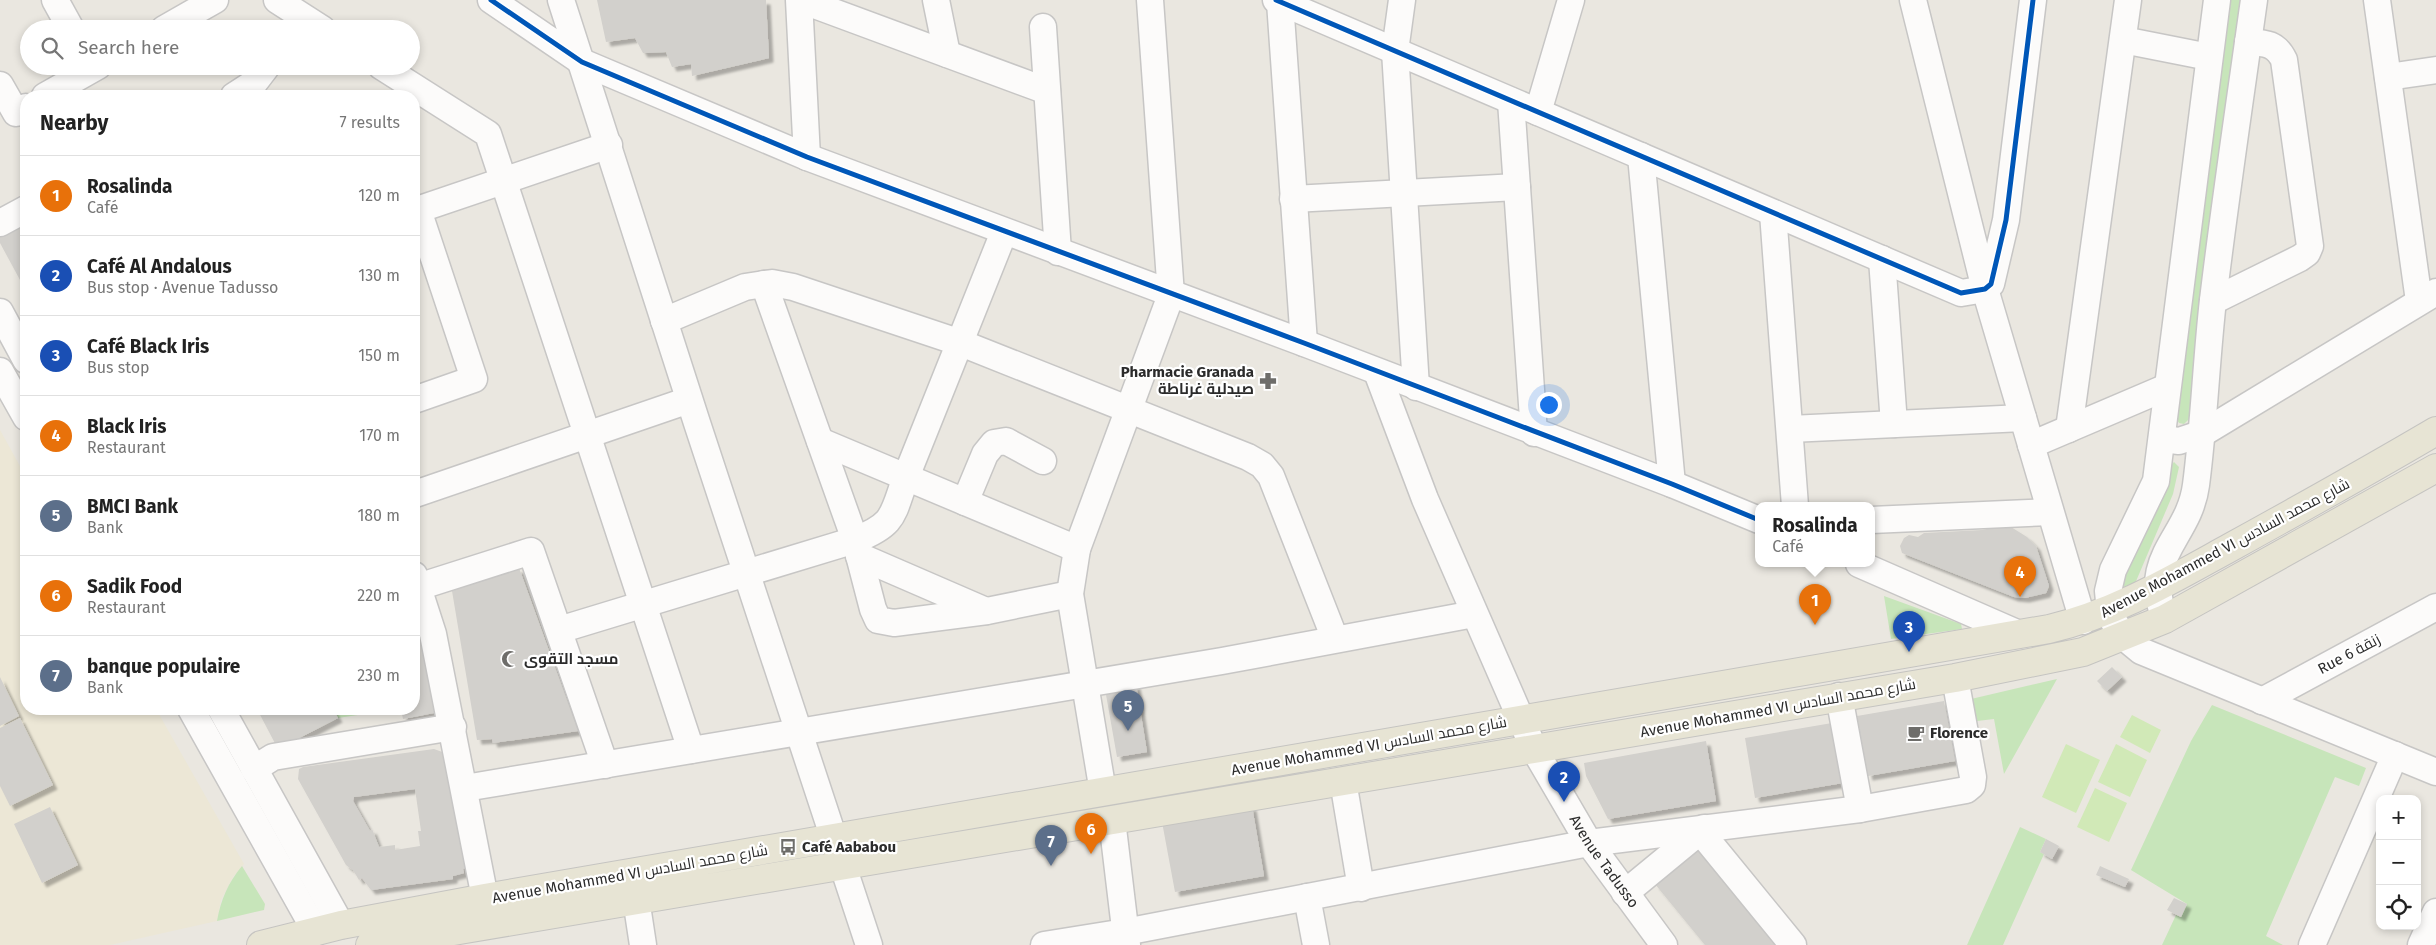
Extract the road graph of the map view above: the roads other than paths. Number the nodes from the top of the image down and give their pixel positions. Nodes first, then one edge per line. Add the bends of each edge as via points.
1 (55, 0) edge
2 (215, 0) edge
3 (491, 0) edge
4 (561, 0) edge
5 (800, 0) edge
6 (936, 0) edge
7 (1150, 0) edge
8 (1402, 0) edge
9 (1571, 0) edge
10 (1913, 0) edge
11 (2033, 0) edge
12 (2128, 0) edge
13 (2217, 0) edge
14 (2254, 0) edge
15 (2377, 0) edge
16 (1278, 1) edge
17 (291, 10) edge
18 (66, 20) edge
19 (180, 20) edge
20 (307, 20) edge
21 (1043, 27) dead end
22 (2123, 40) junction
23 (2248, 42) junction
24 (1395, 51) junction
25 (947, 54) junction
26 (2209, 57) junction
27 (582, 62) junction
28 (2436, 70) edge
29 (80, 75) edge
30 (395, 75) edge
31 (2388, 77) junction
32 (0, 85) edge
33 (55, 90) edge
34 (419, 90) edge
35 (420, 91) edge
36 (1047, 91) junction
37 (1511, 101) junction
38 (20, 111) edge
39 (1538, 112) junction
40 (609, 145) junction
41 (1641, 156) junction
42 (807, 157) junction
43 (504, 181) junction
44 (1517, 187) junction
45 (1404, 194) junction
46 (1294, 199) junction
47 (420, 210) edge
48 (20, 212) edge
49 (1773, 213) junction
50 (0, 223) edge
51 (420, 223) edge
52 (1004, 232) junction
53 (1058, 252) junction
54 (1882, 259) junction
55 (764, 284) junction
56 (1985, 289) junction
57 (1170, 295) junction
58 (2428, 296) edge
59 (2213, 301) junction
60 (0, 312) edge
61 (664, 321) junction
62 (961, 343) junction
63 (1304, 343) junction
64 (20, 349) edge
65 (0, 371) edge
66 (1377, 372) junction
67 (1416, 387) junction
68 (2167, 387) junction
69 (420, 398) edge
70 (689, 400) junction
71 (20, 406) edge
72 (1129, 411) junction
73 (2023, 418) junction
74 (1894, 424) junction
75 (1790, 429) junction
76 (2069, 429) junction
77 (2436, 431) edge
78 (1534, 433) junction
79 (2203, 433) junction
80 (587, 435) junction
81 (2162, 439) junction
82 (820, 441) junction
83 (2031, 445) junction
84 (1043, 461) dead end
85 (2436, 468) edge
86 (906, 477) junction
87 (1672, 484) junction
88 (420, 491) edge
89 (965, 502) junction
90 (1794, 502) edge
91 (2050, 512) junction
92 (1755, 518) edge
93 (1875, 520) edge
94 (857, 548) junction
95 (1077, 549) junction
96 (1866, 567) edge
97 (746, 574) junction
98 (420, 580) edge
99 (2156, 588) junction
100 (420, 593) edge
101 (1070, 594) junction
102 (643, 603) junction
103 (987, 611) junction
104 (2110, 611) junction
105 (2432, 612) edge
106 (1474, 614) junction
107 (2165, 619) junction
108 (2083, 621) junction
109 (558, 630) junction
110 (2019, 634) junction
111 (2124, 637) junction
112 (1335, 640) junction
113 (1955, 678) junction
114 (1084, 684) junction
115 (1839, 696) junction
116 (2262, 701) junction
117 (195, 715) edge
118 (224, 715) edge
119 (1522, 720) junction
120 (453, 728) junction
121 (799, 732) junction
122 (1534, 749) junction
123 (691, 750) junction
124 (2395, 755) junction
125 (605, 765) junction
126 (254, 769) junction
127 (2436, 772) edge
128 (1343, 781) junction
129 (465, 788) junction
130 (1103, 792) junction
131 (1860, 809) junction
132 (1112, 820) junction
133 (1704, 828) junction
134 (832, 838) junction
135 (1589, 843) junction
136 (841, 865) junction
137 (1361, 888) junction
138 (1625, 893) junction
139 (1307, 897) junction
140 (486, 898) junction
141 (636, 899) junction
142 (2436, 912) edge
143 (333, 937) edge
144 (1126, 939) edge
145 (261, 945) edge
146 (370, 945) edge
147 (643, 945) edge
148 (869, 945) edge
149 (1044, 945) edge
150 (1316, 945) edge
151 (1664, 945) edge
152 (1793, 945) edge
153 (2312, 945) edge
154 (2421, 945) edge

1 - 18 street
2 - 19 street
3 - 27 street
4 - 27 street
5 - 25 street
5 - 42 street
6 - 25 street
7 - 57 street
8 - 24 street
9 - 39 street
10 - 56 street
11 - 56 street via 2006,220 1991,284
12 - 22 street
13 - 26 street
14 - 23 street
15 - 31 street
16 - 24 street
16 - 46 street
17 - 20 street
21 - 36 street
22 - 26 street
22 - 76 street
23 - 59 street
23 - 59 street via 2267,43 2280,51 2284,60 2310,246 2300,258
24 - 37 street
24 - 45 street
25 - 36 street
26 - 68 street
27 - 40 street
27 - 42 street
28 - 31 street
29 - 33 street
30 - 34 street
31 - 58 street
32 - 38 street via 16,113
35 - 43 street via 488,134
36 - 53 street
37 - 39 street
37 - 44 street
39 - 41 street
40 - 43 street
40 - 61 street
41 - 49 street
41 - 87 street
42 - 52 street
43 - 47 street
43 - 80 street
44 - 45 street
44 - 78 street
45 - 46 street
45 - 67 street
46 - 63 street
48 - 50 street
49 - 54 street
49 - 75 street
51 - 69 street via 474,379
52 - 53 street
52 - 62 street
53 - 57 street
54 - 56 street via 1961,293
54 - 74 street
55 - 61 street via 745,287
55 - 62 street via 794,287
55 - 82 street
56 - 73 street
57 - 63 street
57 - 72 street
58 - 79 street
59 - 79 street
60 - 64 street
61 - 70 street
62 - 72 street
62 - 86 street
63 - 66 street
65 - 71 street
66 - 67 street
66 - 106 street, Avenue Tadusso via 1425,499
67 - 78 street
68 - 76 street
68 - 81 street
70 - 80 street
70 - 97 street
72 - 95 street
72 - 112 street via 1248,457 1271,476
73 - 74 street
73 - 83 street
74 - 75 street
75 - 90 street
76 - 83 street
77 - 99 main road, Avenue Mohammed VI شارع محمد السادس
78 - 87 street
79 - 81 street via 2190,440
79 - 99 street via 2196,489 2161,565
80 - 88 street
80 - 102 street
81 - 104 street via 2156,481 2110,580
82 - 86 street
82 - 94 street
83 - 91 street
84 - 89 street via 1006,441 994,444 985,454
85 - 107 main road, Avenue Mohammed VI شارع محمد السادس
86 - 89 street
86 - 94 street via 888,522
87 - 92 street
89 - 95 street
91 - 93 street
91 - 108 street
94 - 97 street
94 - 103 street
94 - 103 street via 878,620 903,622
95 - 101 street
96 - 110 street
97 - 102 street
97 - 121 street
98 - 109 street via 531,551
99 - 104 main road, Avenue Mohammed VI شارع محمد السادس
99 - 107 street
100 - 120 street via 433,634
101 - 103 street
101 - 114 street
102 - 109 street
102 - 123 street
104 - 108 main road, Avenue Mohammed VI شارع محمد السادس
104 - 111 street
105 - 116 street, Rue 6 زنقة
106 - 112 street
106 - 119 street, Avenue Tadusso
107 - 111 main road, Avenue Mohammed VI شارع محمد السادس
108 - 110 main road, Avenue Mohammed VI شارع محمد السادس
109 - 125 street
110 - 119 main road, Avenue Mohammed VI شارع محمد السادس
111 - 113 main road, Avenue Mohammed VI شارع محمد السادس via 2083,652
111 - 116 street via 2141,650
112 - 114 street
113 - 115 main road, Avenue Mohammed VI شارع محمد السادس
113 - 131 street via 1972,785 1962,791
114 - 121 street
114 - 130 street
115 - 122 main road, Avenue Mohammed VI شارع محمد السادس
115 - 131 street
116 - 124 street
117 - 143 street
118 - 126 street
119 - 122 street, Avenue Tadusso
119 - 130 main road, Avenue Mohammed VI شارع محمد السادس
120 - 126 street via 273,757
120 - 129 street
121 - 123 street
121 - 134 street
122 - 128 main road, Avenue Mohammed VI شارع محمد السادس
122 - 135 street, Avenue Tadusso
123 - 125 street
124 - 127 street
124 - 153 street
125 - 129 street
126 - 143 street
128 - 132 main road, Avenue Mohammed VI شارع محمد السادس
128 - 137 street
129 - 140 street
130 - 134 main road, Avenue Mohammed VI شارع محمد السادس
131 - 133 street
132 - 136 main road, Avenue Mohammed VI شارع محمد السادس
132 - 144 street
133 - 135 street
133 - 138 street
133 - 152 street via 1708,841
134 - 136 street
134 - 140 main road, Avenue Mohammed VI شارع محمد السادس
135 - 137 street
135 - 138 street, Avenue Tadusso
136 - 141 main road, Avenue Mohammed VI شارع محمد السادس
136 - 148 street
137 - 139 street
138 - 151 street, Avenue Tadusso
139 - 144 street
139 - 150 street
140 - 143 main road, Avenue Mohammed VI شارع محمد السادس
141 - 146 main road, Avenue Mohammed VI شارع محمد السادس
141 - 147 street
142 - 154 street
143 - 145 main road, Avenue Mohammed VI شارع محمد السادس
144 - 149 street

